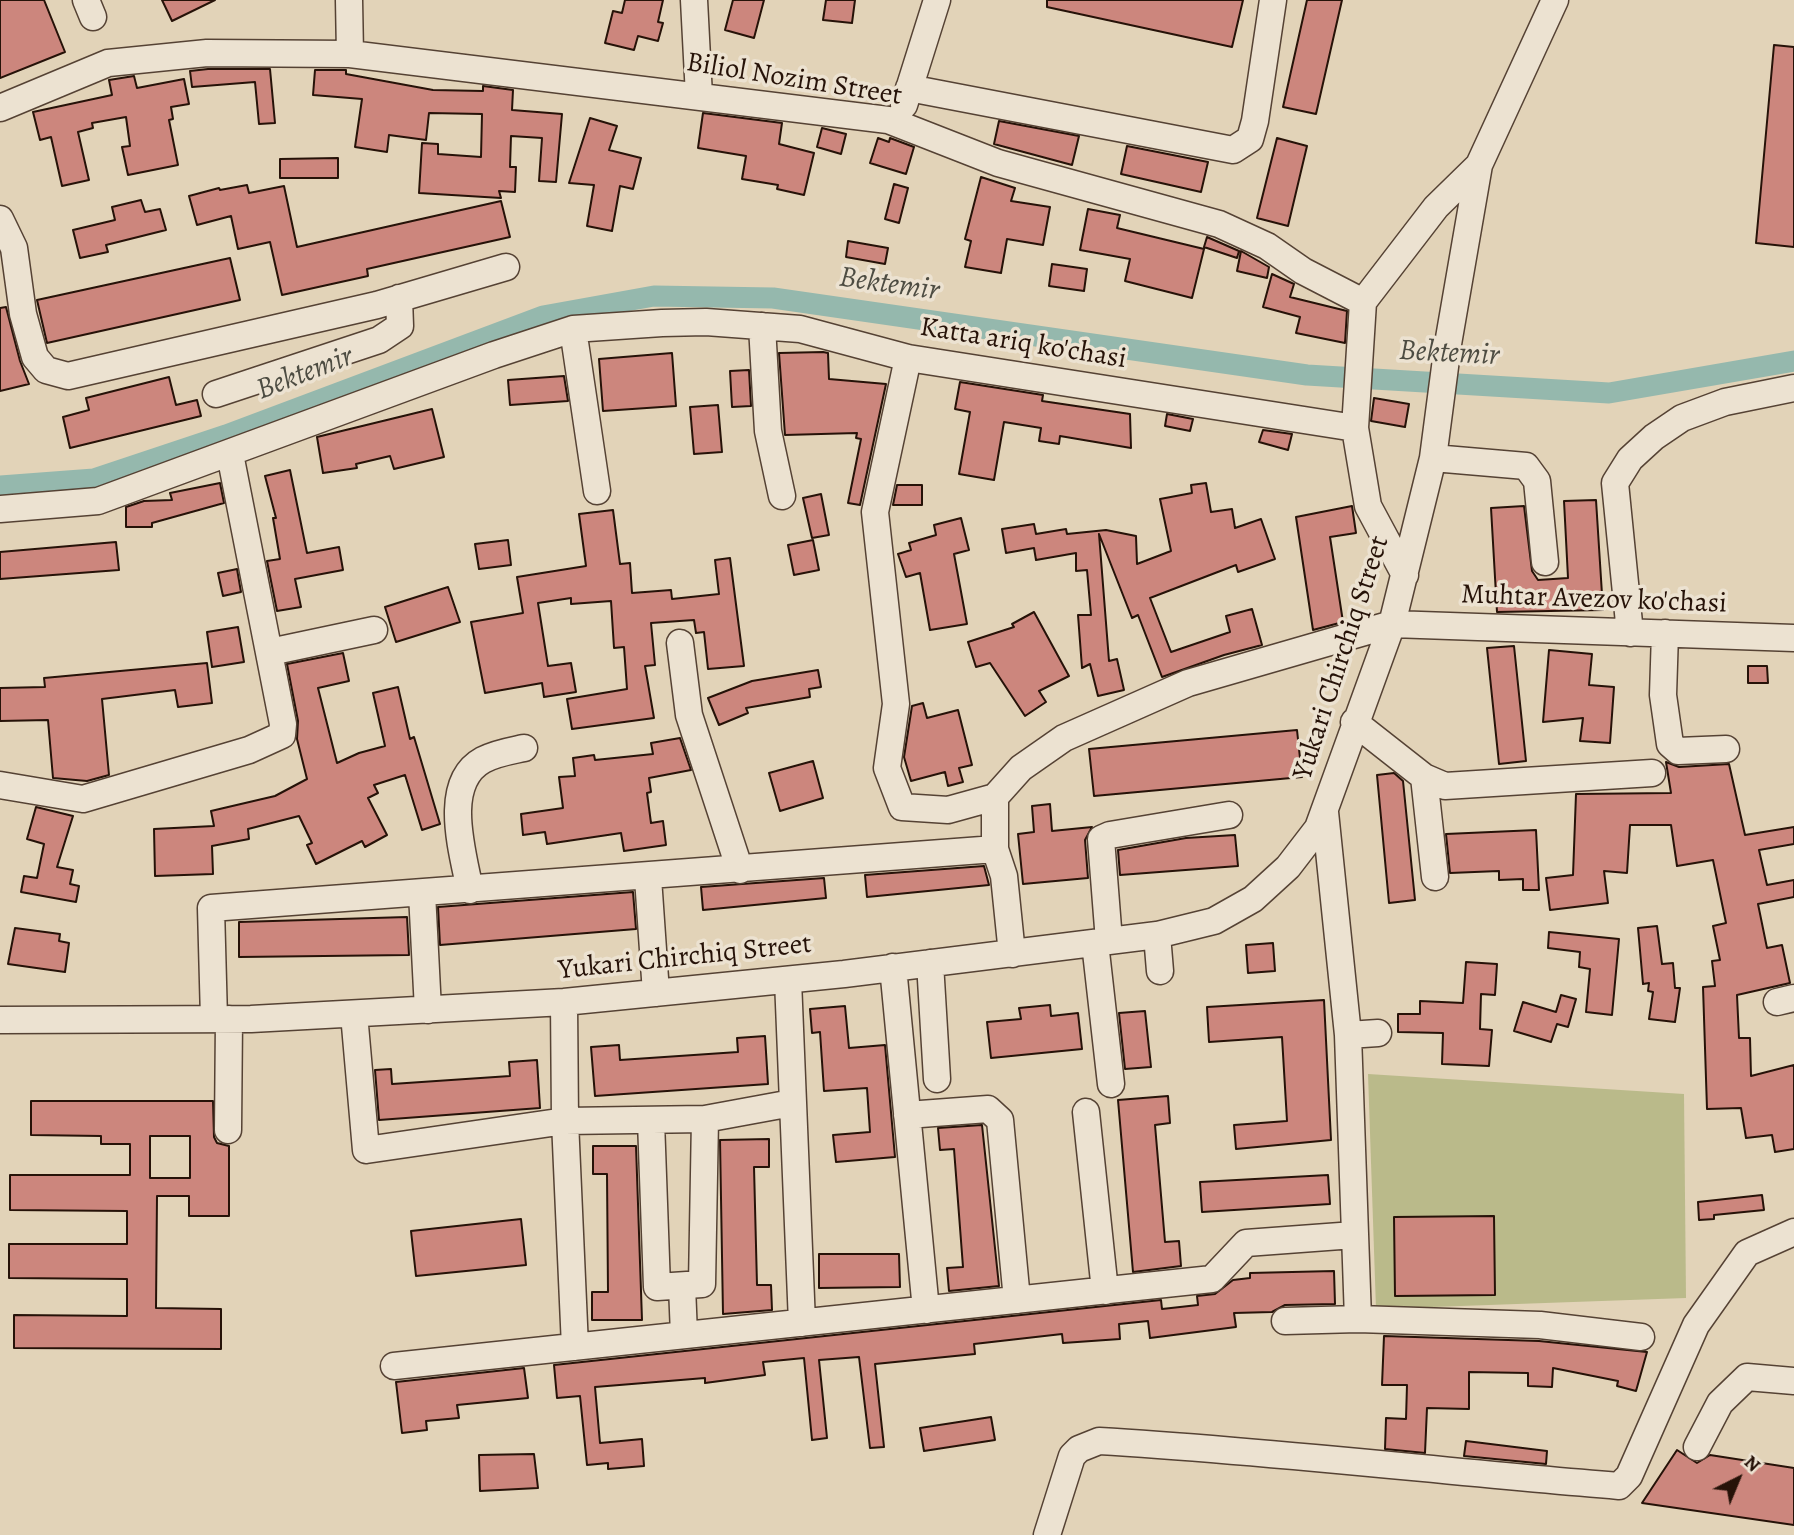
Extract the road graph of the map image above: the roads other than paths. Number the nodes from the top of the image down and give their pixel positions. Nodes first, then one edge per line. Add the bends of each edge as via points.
1 (349, 0) edge
2 (694, 0) edge
3 (937, 0) edge
4 (1273, 0) edge
5 (1555, 0) edge
6 (350, 54) junction
7 (909, 88) junction
8 (699, 96) junction
9 (0, 108) edge
10 (898, 124) junction
11 (1479, 165) junction
12 (0, 219) edge
13 (506, 267) dead end
14 (399, 298) junction
15 (1363, 302) junction
16 (762, 326) junction
17 (573, 330) junction
18 (908, 358) junction
19 (1794, 388) edge
20 (216, 394) dead end
21 (1357, 415) junction
22 (230, 454) junction
23 (1433, 458) junction
24 (597, 491) dead end
25 (782, 495) dead end
26 (0, 509) edge
27 (1545, 562) dead end
28 (1405, 575) junction
29 (1392, 624) junction
30 (374, 630) dead end
31 (1630, 633) junction
32 (1665, 633) junction
33 (1794, 638) edge
34 (680, 643) dead end
35 (270, 652) junction
36 (1354, 722) junction
37 (524, 748) dead end
38 (1726, 749) dead end
39 (1652, 773) dead end
40 (1424, 777) junction
41 (0, 785) edge
42 (995, 797) junction
43 (1325, 812) junction
44 (1229, 815) dead end
45 (995, 849) junction
46 (740, 870) junction
47 (1435, 877) dead end
48 (648, 878) junction
49 (470, 890) junction
50 (422, 893) junction
51 (1157, 935) junction
52 (1102, 942) junction
53 (1012, 954) junction
54 (930, 963) junction
55 (892, 967) junction
56 (1160, 971) dead end
57 (788, 980) junction
58 (656, 993) junction
59 (564, 1002) junction
60 (428, 1010) junction
61 (354, 1014) junction
62 (222, 1019) junction
63 (0, 1020) edge
64 (1378, 1032) dead end
65 (1348, 1035) junction
66 (937, 1079) dead end
67 (1111, 1084) dead end
68 (792, 1103) junction
69 (1086, 1112) dead end
70 (907, 1115) junction
71 (705, 1119) junction
72 (565, 1121) junction
73 (651, 1121) junction
74 (228, 1130) dead end
75 (1794, 1232) edge
76 (1354, 1235) junction
77 (682, 1286) junction
78 (1105, 1291) junction
79 (1017, 1300) junction
80 (926, 1310) junction
81 (1358, 1319) junction
82 (1285, 1321) dead end
83 (802, 1323) junction
84 (684, 1335) junction
85 (1641, 1337) dead end
86 (575, 1347) junction
87 (394, 1366) dead end
88 (1794, 1381) edge
89 (1697, 1447) dead end
90 (1047, 1535) edge

1 - 6 street
2 - 8 street
3 - 7 street
4 - 7 street via 1255,121 1250,139 1233,150
5 - 11 street, Yukari Chirchiq Street
6 - 8 street, Biliol Nozim Street
6 - 9 street, Biliol Nozim Street via 207,53 108,63
7 - 10 street
8 - 10 street, Biliol Nozim Street
10 - 15 street, Biliol Nozim Street via 998,163 1219,223
11 - 15 street via 1436,206
11 - 23 street, Yukari Chirchiq Street
12 - 14 street via 14,248 23,314 35,357 46,370 68,376
13 - 14 street
14 - 20 street via 400,326 379,340
15 - 21 street
16 - 17 street, Katta ariq ko'chasi via 684,322
16 - 18 street, Katta ariq ko'chasi via 800,329
16 - 25 street via 768,431
17 - 22 street, Katta ariq ko'chasi
17 - 24 street
18 - 21 street, Katta ariq ko'chasi
18 - 42 street via 875,512 896,704 887,768 902,807 948,810
19 - 31 street via 1725,401 1682,418 1630,459 1615,483
21 - 28 street via 1368,506
22 - 26 street, Katta ariq ko'chasi via 99,501
22 - 35 street
23 - 27 street via 1527,466 1537,481
23 - 28 street, Yukari Chirchiq Street
28 - 29 street, Yukari Chirchiq Street
29 - 31 street, Muhtar Avezov ko'chasi
29 - 36 street, Yukari Chirchiq Street
29 - 42 street, Muhtar Avezov ko'chasi via 1188,683 1063,738 1020,768
30 - 35 street
31 - 32 street, Muhtar Avezov ko'chasi
32 - 33 street, Muhtar Avezov ko'chasi
32 - 38 street via 1662,695 1670,744 1678,751
34 - 46 street via 689,715
35 - 41 street via 284,730 279,739 83,799
36 - 40 street
36 - 43 street, Yukari Chirchiq Street
37 - 49 street via 481,761 465,776 457,814
39 - 40 street via 1445,786
40 - 47 street
42 - 45 street
43 - 51 street, Yukari Chirchiq Street via 1299,854 1253,899 1214,920
43 - 65 street, Yukari Chirchiq Street
44 - 52 street via 1101,839
45 - 46 street
45 - 53 street via 1004,876
46 - 48 street
48 - 49 street
48 - 58 street
49 - 50 street
50 - 60 street
50 - 62 street via 211,896
51 - 52 street, Yukari Chirchiq Street
51 - 56 street
52 - 53 street, Yukari Chirchiq Street
52 - 67 street
53 - 54 street, Yukari Chirchiq Street
54 - 55 street, Yukari Chirchiq Street
54 - 66 street
55 - 57 street, Yukari Chirchiq Street
55 - 70 street
57 - 58 street, Yukari Chirchiq Street
57 - 68 street
58 - 59 street, Yukari Chirchiq Street
59 - 60 street, Yukari Chirchiq Street
59 - 72 street
60 - 61 street, Yukari Chirchiq Street
61 - 62 street, Yukari Chirchiq Street
61 - 72 street via 366,1150
62 - 63 street, Yukari Chirchiq Street
62 - 74 street
64 - 65 street
65 - 76 street, Yukari Chirchiq Street
68 - 71 street
68 - 83 street
69 - 78 street
70 - 79 street via 988,1109 1000,1120
70 - 80 street
71 - 73 street
71 - 77 street via 702,1284
72 - 73 street
72 - 86 street
73 - 77 street via 657,1287
75 - 90 street via 1747,1253 1696,1325 1629,1476 1619,1486 1247,1449 1099,1441 1072,1456
76 - 78 street via 1246,1243 1212,1279
76 - 81 street, Yukari Chirchiq Street
77 - 84 street
78 - 79 street
79 - 80 street
80 - 83 street
81 - 82 street
81 - 85 street via 1540,1325
83 - 84 street
84 - 86 street
86 - 87 street
88 - 89 street via 1747,1377 1720,1404

